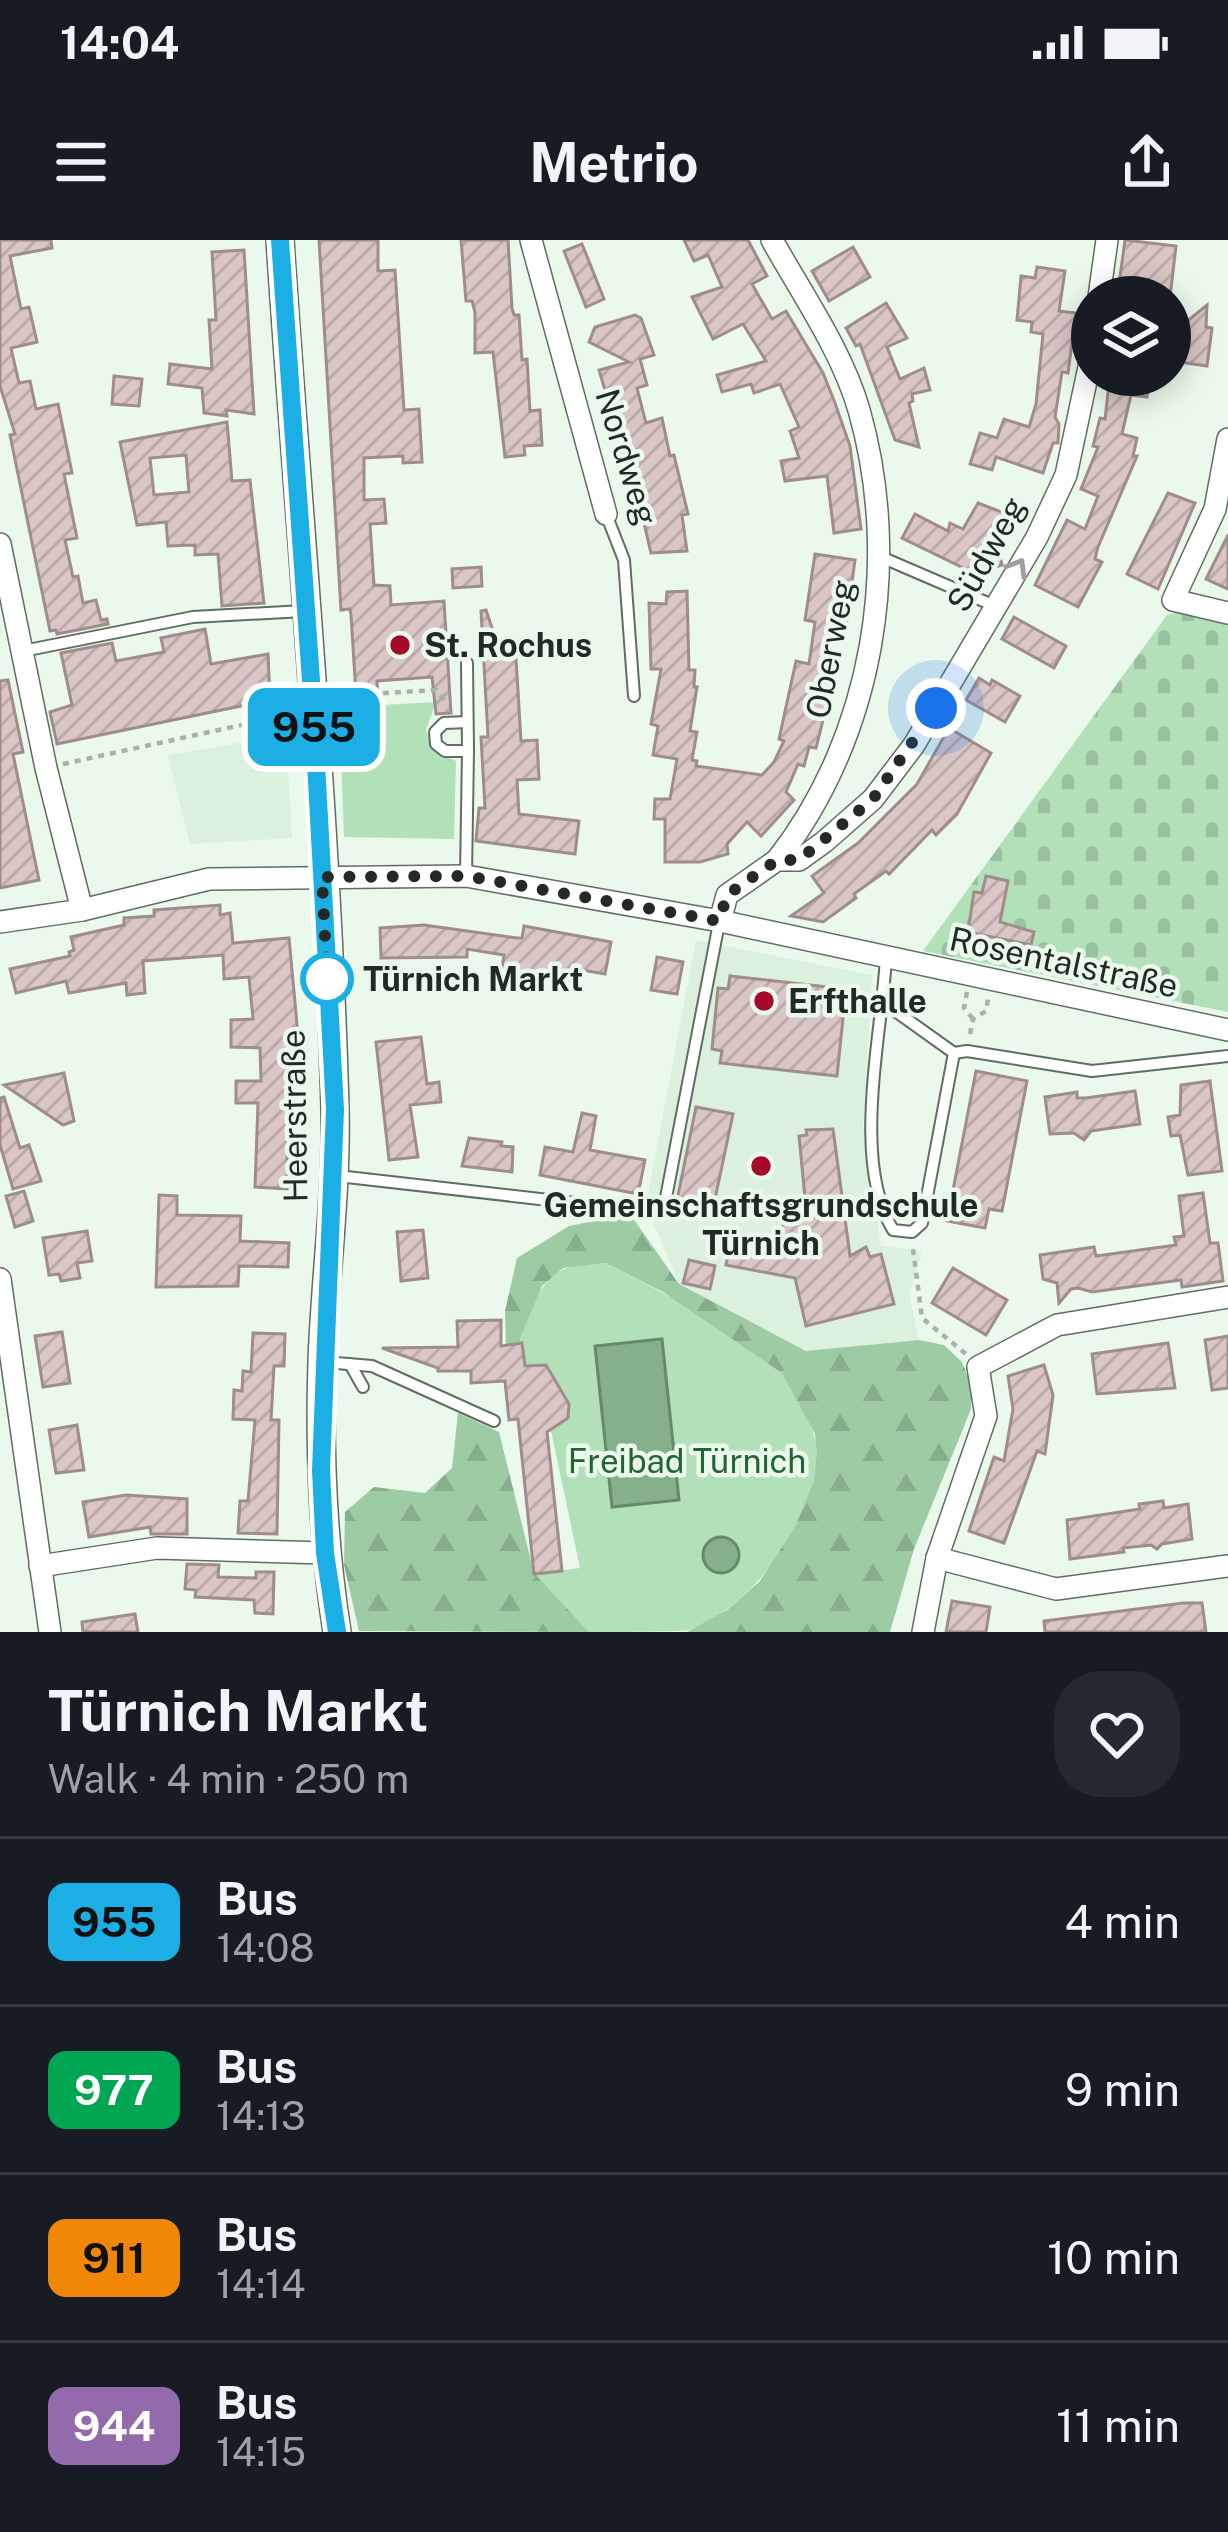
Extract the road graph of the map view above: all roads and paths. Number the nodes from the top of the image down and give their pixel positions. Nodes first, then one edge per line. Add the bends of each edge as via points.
1 (280, 240) edge
2 (531, 240) edge
3 (772, 240) edge
4 (1107, 240) edge
5 (1102, 276) edge
6 (1083, 396) edge
7 (1228, 439) edge
8 (606, 514) joint
9 (0, 544) edge
10 (881, 556) junction
11 (995, 606) junction
12 (306, 610) junction
13 (1228, 613) edge
14 (23, 651) junction
15 (467, 663) dead end
16 (634, 696) dead end
17 (329, 697) dead end
18 (450, 707) dead end
19 (297, 713) dead end
20 (467, 722) junction
21 (468, 751) junction
22 (46, 768) junction
23 (777, 860) junction
24 (466, 876) junction
25 (322, 877) junction
26 (82, 910) junction
27 (719, 921) junction
28 (0, 922) edge
29 (886, 957) junction
30 (981, 978) junction
31 (884, 1003) junction
32 (973, 1019) junction
33 (1228, 1030) edge
34 (961, 1052) junction
35 (1228, 1056) edge
36 (334, 1176) junction
37 (912, 1232) junction
38 (0, 1279) edge
39 (1228, 1297) edge
40 (336, 1363) junction
41 (978, 1367) junction
42 (363, 1387) dead end
43 (494, 1421) dead end
44 (325, 1553) junction
45 (937, 1558) junction
46 (40, 1566) junction
47 (1228, 1566) edge
48 (50, 1632) edge
49 (337, 1632) edge
50 (923, 1632) edge

1 - 12 main road, Heerstraße
2 - 8 street, Nordweg
3 - 10 street, Oberweg via 859,407
4 - 5 street
11 -> 6 street, Südweg via 1066,476
7 - 13 street via 1215,509 1173,600
8 - 16 lane, Nordweg via 624,560
9 - 14 street
10 - 11 lane
10 - 23 street, Oberweg via 873,634 847,736 830,781
11 - 23 street, Südweg via 873,799 799,860
12 - 14 lane via 194,617
12 - 25 main road, Heerstraße
14 - 22 street
15 - 20 lane
17 - 18 path via 436,690
19 - 22 path
20 - 21 lane
20 - 21 lane via 435,732 445,751
21 - 24 lane
22 - 26 street
23 - 27 street, Südweg via 727,895
24 - 25 street, Rosentalstraße
24 - 27 street, Rosentalstraße
25 - 26 street, Rosentalstraße via 209,880
25 - 36 main road, Heerstraße
26 - 28 street, Rosentalstraße
27 - 29 street, Rosentalstraße
27 - 36 lane via 663,1213
29 - 30 street, Rosentalstraße
29 - 31 lane
30 - 32 path via 986,1011
30 - 32 path via 964,1008
30 - 33 street, Rosentalstraße
31 - 34 lane
31 - 37 lane via 870,1124 882,1212 893,1230
32 - 34 path
34 - 35 lane via 1092,1072
34 - 37 lane via 922,1223
36 - 40 main road, Heerstraße
37 - 41 path via 922,1318
38 - 46 street
39 - 41 street via 1057,1325
40 - 42 lane
40 - 43 lane via 372,1366
40 - 44 main road, Heerstraße
41 - 45 street via 986,1416
44 - 46 street via 157,1548
44 - 49 main road, Heerstraße
45 - 47 street via 1056,1588
45 - 50 street
46 - 48 street

